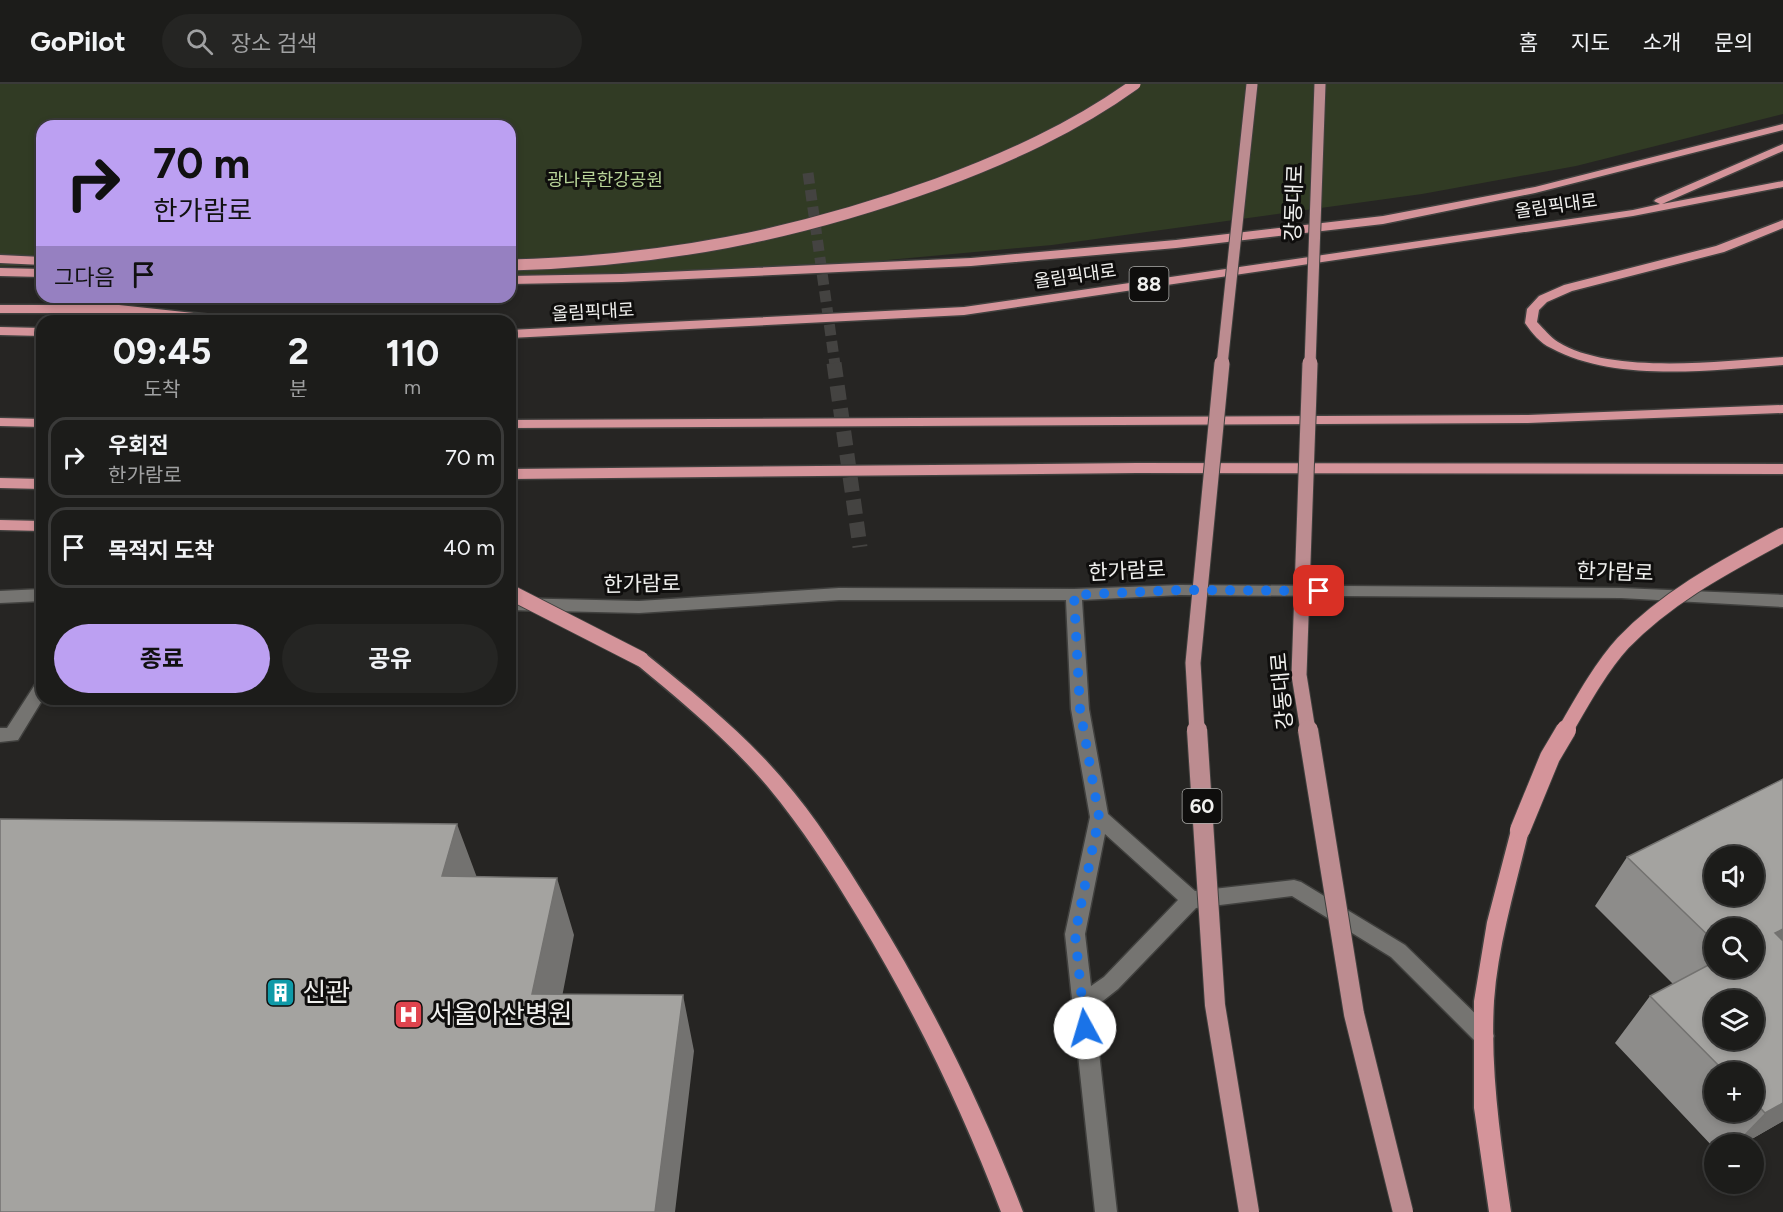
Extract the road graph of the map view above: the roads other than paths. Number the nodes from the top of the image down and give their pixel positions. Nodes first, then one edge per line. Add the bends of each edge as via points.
1 (1135, 84) edge
2 (1252, 84) edge
3 (1320, 84) edge
4 (1783, 127) edge
5 (1783, 147) edge
6 (1783, 184) edge
7 (1633, 213) junction
8 (1783, 224) edge
9 (0, 259) edge
10 (36, 261) edge
11 (516, 265) edge
12 (0, 272) edge
13 (516, 272) edge
14 (36, 273) edge
15 (622, 278) junction
16 (516, 280) edge
17 (0, 309) edge
18 (175, 315) edge
19 (0, 331) edge
20 (36, 332) edge
21 (516, 334) edge
22 (1783, 361) edge
23 (1783, 409) edge
24 (0, 422) edge
25 (36, 423) edge
26 (516, 424) edge
27 (1783, 469) edge
28 (516, 474) edge
29 (0, 483) edge
30 (36, 484) edge
31 (0, 525) edge
32 (36, 526) edge
33 (1783, 535) edge
34 (516, 595) edge
35 (1074, 595) junction
36 (36, 596) edge
37 (0, 597) edge
38 (1783, 601) edge
39 (516, 604) edge
40 (36, 697) edge
41 (0, 735) edge
42 (1099, 817) junction
43 (1191, 900) junction
44 (1082, 1005) junction
45 (1484, 1036) junction
46 (1012, 1212) edge
47 (1106, 1212) edge
48 (1249, 1212) edge
49 (1403, 1212) edge
50 (1500, 1212) edge

1 - 11 highway, bridge via 1087,117 1015,153 829,218 663,254 569,264
2 - 48 main road, 60, bridge via 1193,663 1215,1005
3 - 49 main road, 강동대로, bridge via 1299,675 1354,1014
4 - 15 highway via 1535,190 1383,220 971,262
5 - 7 highway
6 - 7 highway, 올림픽대로 / 88
7 - 21 highway, 올림픽대로 / 88 via 964,311
8 - 22 highway via 1720,249 1568,288 1544,298 1533,309 1531,322 1557,347 1601,360 1699,366
9 - 10 highway
12 - 14 highway
13 - 15 highway
15 - 16 highway
17 - 18 highway via 119,309
19 - 20 highway
23 - 26 highway via 1516,420
24 - 25 highway
27 - 28 highway via 1137,468
29 - 30 highway
31 - 32 highway
33 - 45 highway, bridge via 1670,601 1622,644 1585,697 1550,757 1520,830 1497,922 1484,1001
34 - 46 highway, bridge via 641,659 706,712 760,766 801,816 896,962 944,1053
35 - 38 street, 한가람로 via 1180,590 1621,592
35 - 39 street, 한가람로 via 839,594 639,607
35 - 42 street via 1080,709
36 - 37 street
40 - 41 street via 12,735
42 - 43 street
42 - 44 street via 1075,934
43 - 44 street via 1111,983
43 - 45 street via 1294,888 1398,951
44 - 47 street
45 - 50 highway via 1485,1108

